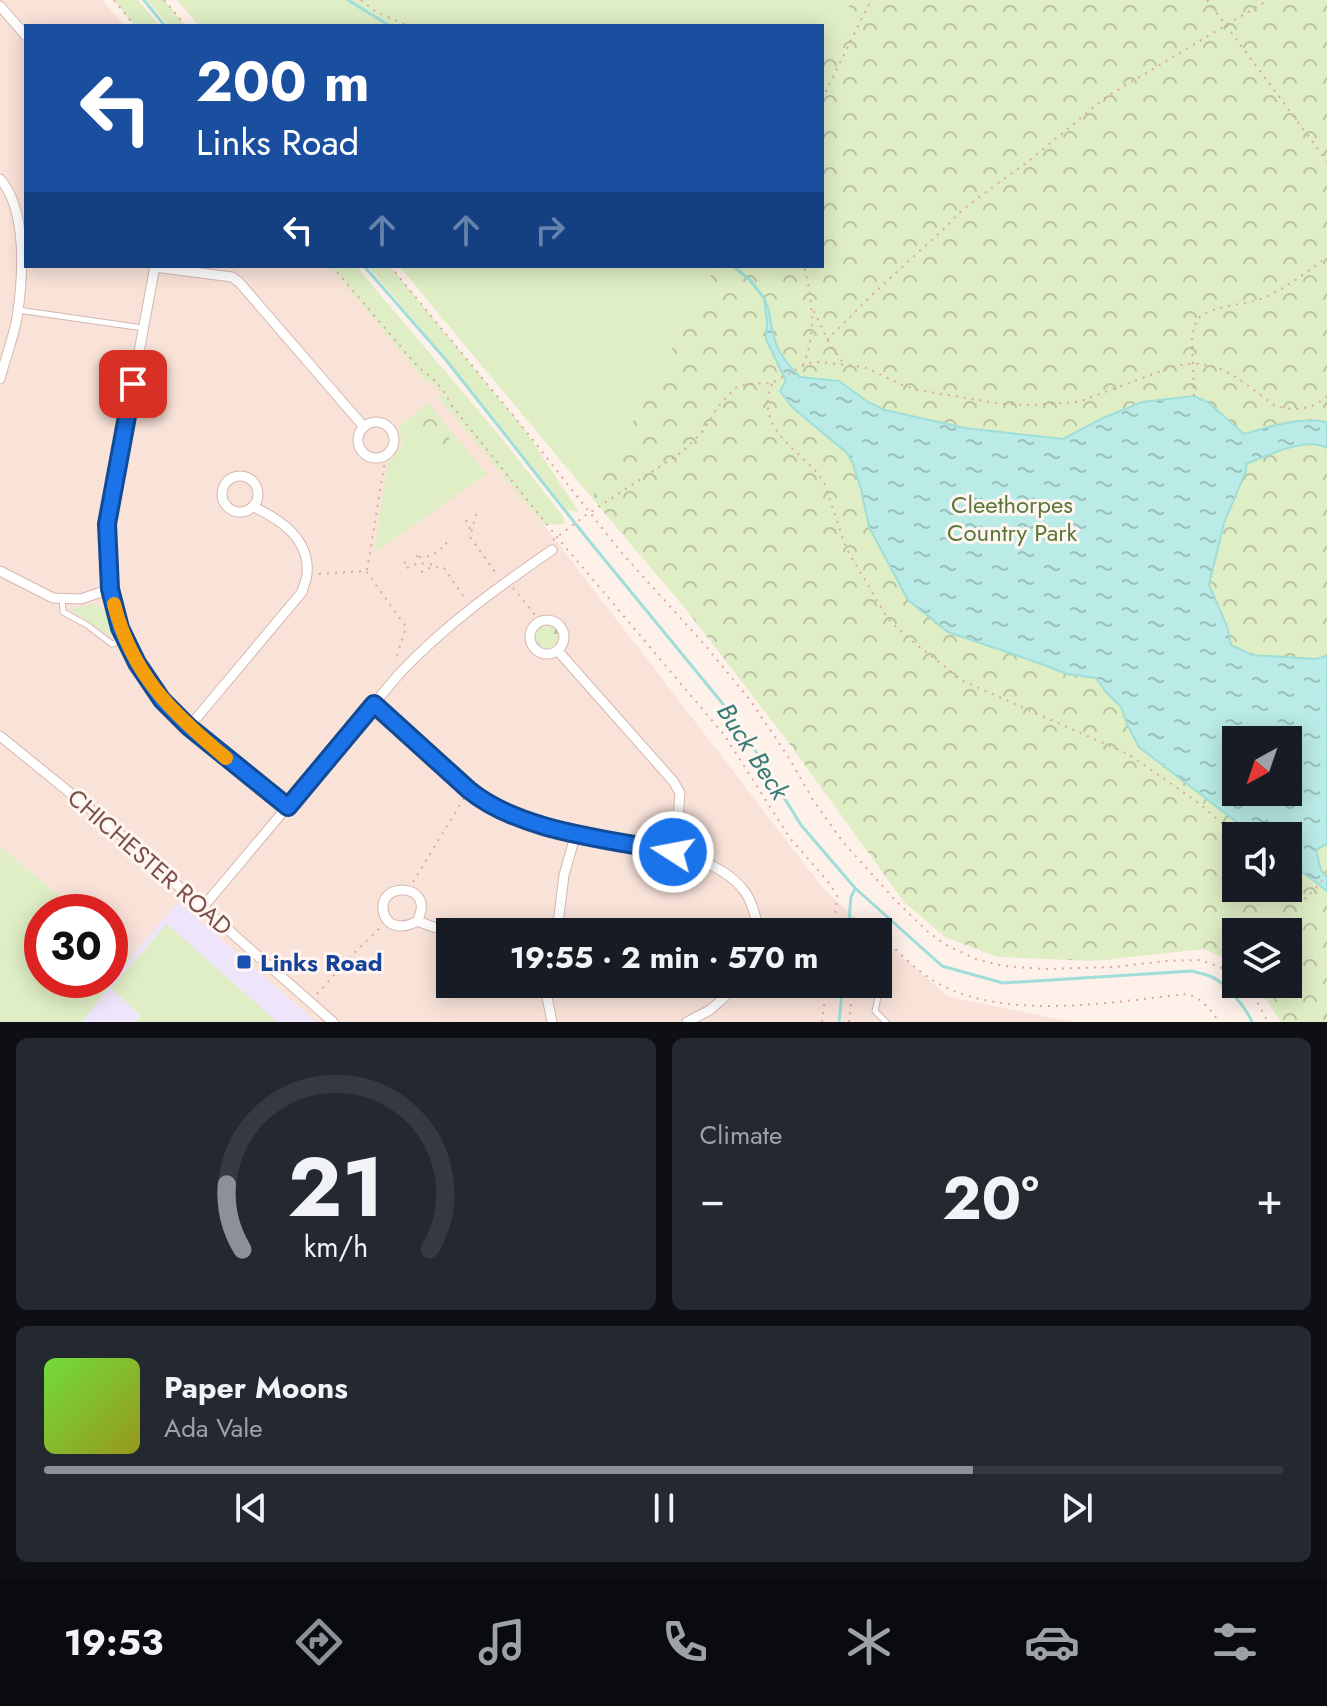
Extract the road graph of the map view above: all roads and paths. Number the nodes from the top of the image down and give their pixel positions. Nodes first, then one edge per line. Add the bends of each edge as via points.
1 (114, 0) edge
2 (164, 0) edge
3 (361, 0) edge
4 (871, 0) edge
5 (1207, 0) edge
6 (1268, 0) edge
7 (0, 6) edge
8 (133, 24) edge
9 (184, 24) edge
10 (404, 24) edge
11 (1225, 25) junction
12 (24, 34) edge
13 (824, 95) edge
14 (1327, 161) edge
15 (0, 179) edge
16 (1327, 257) edge
17 (155, 268) edge
18 (185, 268) edge
19 (334, 268) edge
20 (392, 268) edge
21 (804, 268) edge
22 (231, 271) edge
23 (813, 309) junction
24 (17, 310) junction
25 (144, 329) junction
26 (827, 340) junction
27 (1193, 363) junction
28 (845, 364) junction
29 (802, 366) junction
30 (0, 379) edge
31 (772, 383) junction
32 (1194, 396) dead end
33 (1327, 396) edge
34 (364, 427) junction
35 (386, 455) junction
36 (254, 507) junction
37 (591, 513) junction
38 (476, 514) dead end
39 (466, 520) dead end
40 (471, 532) junction
41 (564, 532) dead end
42 (443, 539) dead end
43 (552, 550) dead end
44 (404, 562) dead end
45 (419, 563) junction
46 (411, 565) junction
47 (440, 567) junction
48 (407, 568) dead end
49 (0, 571) edge
50 (366, 571) junction
51 (421, 572) dead end
52 (307, 574) junction
53 (505, 582) junction
54 (110, 589) junction
55 (62, 598) junction
56 (471, 608) junction
57 (540, 621) junction
58 (126, 640) junction
59 (558, 651) junction
60 (399, 674) junction
61 (374, 704) junction
62 (189, 727) junction
63 (0, 736) edge
64 (469, 790) junction
65 (288, 807) junction
66 (1222, 823) edge
67 (576, 833) junction
68 (673, 852) junction
69 (1327, 875) edge
70 (408, 890) junction
71 (1302, 899) edge
72 (203, 907) junction
73 (559, 918) edge
74 (756, 918) edge
75 (835, 918) edge
76 (387, 920) junction
77 (417, 921) junction
78 (436, 928) edge
79 (892, 946) edge
80 (1222, 968) edge
81 (547, 998) edge
82 (723, 998) edge
83 (825, 998) edge
84 (852, 998) edge
85 (878, 998) edge
86 (1255, 998) edge
87 (309, 1002) junction
88 (333, 1022) edge
89 (552, 1022) edge
90 (687, 1022) edge
91 (822, 1022) edge
92 (849, 1022) edge
93 (886, 1022) edge
94 (1219, 1022) edge
95 (1268, 1022) edge

1 - 8 path
2 - 9 path
3 - 10 path
4 - 13 path
5 - 11 path
6 - 11 path
7 - 12 street
11 - 14 path
11 - 26 path via 1106,97 975,200
15 - 24 street via 16,210 22,251
16 - 27 path via 1262,299 1200,316 1192,335
17 - 25 street
18 - 22 street
19 - 75 path via 418,367 435,379 557,537 725,736 790,838 830,884 837,896
20 - 37 path
21 - 23 path
22 - 34 street
23 - 26 path
23 - 29 path
24 - 25 lane
24 - 30 street
25 - 54 street via 107,524
26 - 28 path
27 - 28 path via 1078,402 1032,405 918,390
27 - 32 path
27 - 33 path via 1225,370 1286,409 1308,408
28 - 29 path
29 - 31 path
31 - 37 path via 735,388 682,452
31 - 66 path via 767,408 772,424 824,482 846,547 895,626 963,681 1128,754
34 - 35 street via 358,444 362,453 380,459
34 - 35 street via 373,422 390,428 394,447
35 - 50 path
36 - 36 street via 246,512 228,508 222,491 227,482 235,477 253,481 258,489
36 - 52 street via 293,531
37 - 41 path
37 - 80 path via 750,700 843,842 897,902 946,945 1003,966 1116,967 1200,960
38 - 40 path
39 - 40 path
40 - 53 path
42 - 45 path via 447,544 429,558 418,556
43 - 53 street
44 - 46 path
45 - 46 path
45 - 47 path
46 - 48 path
47 - 51 path
47 - 56 path
49 - 55 street
50 - 52 path
50 - 60 path via 406,627 395,663
52 - 62 street via 302,592
53 - 56 street
53 - 57 path
54 - 55 street via 81,599
54 - 58 street
55 - 58 lane via 63,612 112,644
56 - 60 street
57 - 59 street via 560,625 564,638
57 - 59 street via 530,632 532,646 544,655
58 - 62 street via 162,700
59 - 68 street via 680,793
60 - 61 street
61 - 64 street
61 - 65 street
62 - 65 street
63 - 72 street, CHICHESTER ROAD
64 - 67 street via 506,814
64 - 70 path
65 - 72 street
67 - 68 street
67 - 73 street
68 - 74 street via 729,876 745,891
69 - 71 path
70 - 76 street via 397,890 386,899
70 - 77 street via 421,905
72 - 87 street, CHICHESTER ROAD
76 - 77 street via 401,927
76 - 87 path
77 - 78 street
79 - 94 path via 928,977 963,995 1003,1003 1071,1005 1187,994 1198,998
81 - 89 street
82 - 90 street
83 - 91 path
84 - 92 path
85 - 93 lane via 875,1011
86 - 95 path
87 - 88 street, CHICHESTER ROAD

